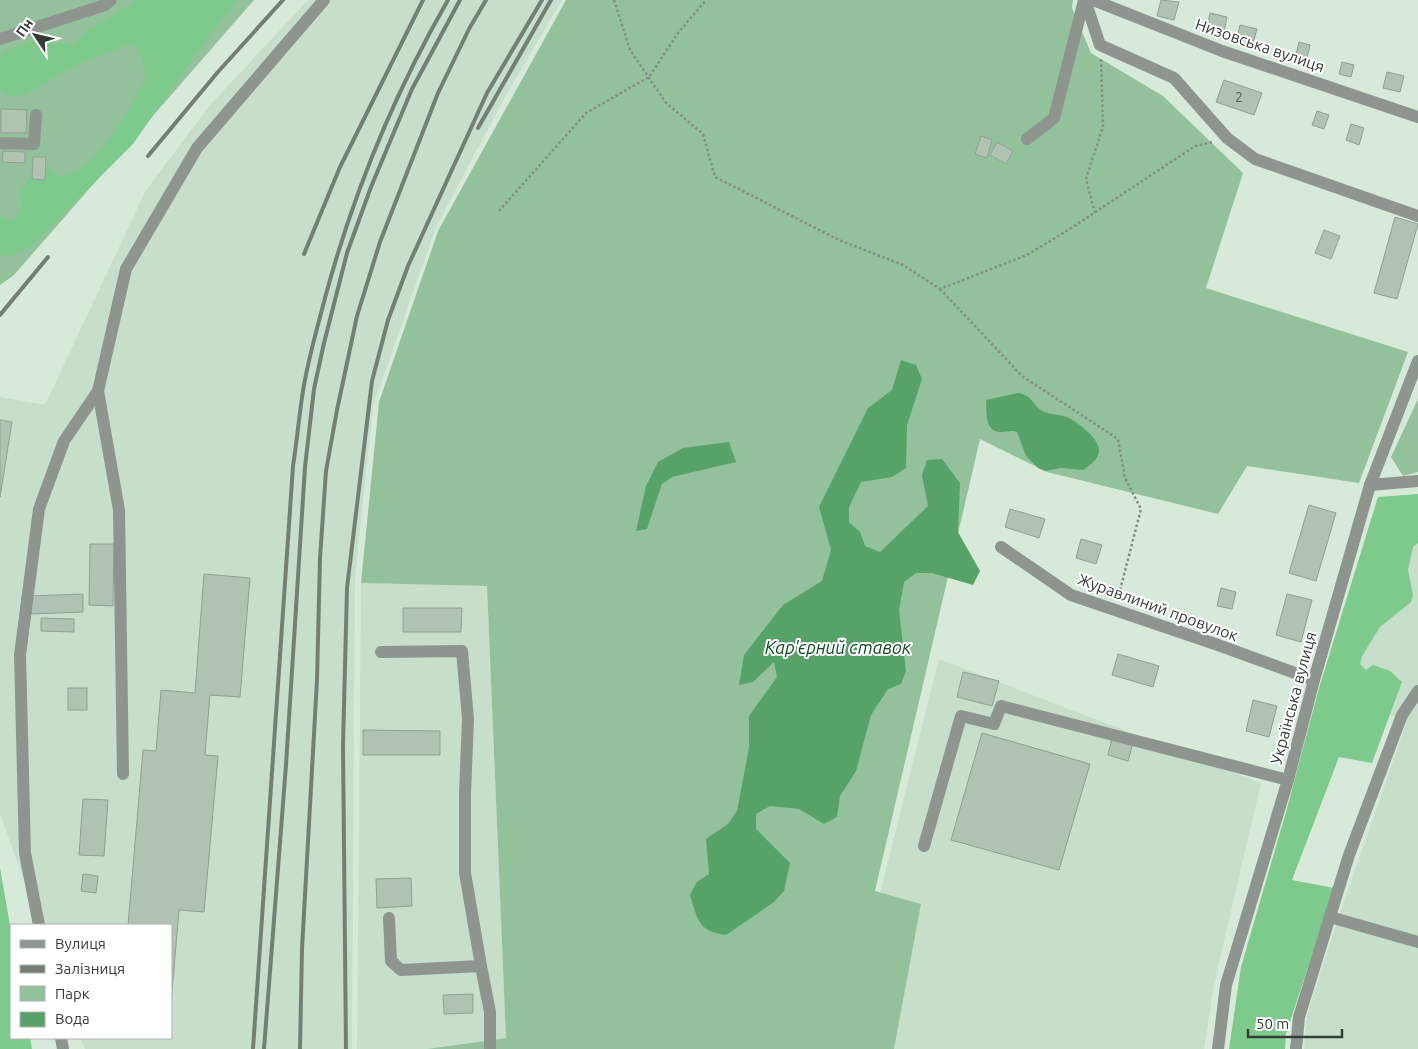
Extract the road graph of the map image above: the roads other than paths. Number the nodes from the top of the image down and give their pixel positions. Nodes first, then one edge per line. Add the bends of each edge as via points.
1 (111, 0) edge
2 (324, 0) edge
3 (1085, 0) edge
4 (1093, 0) edge
5 (0, 39) edge
6 (36, 116) dead end
7 (1418, 117) edge
8 (1027, 140) dead end
9 (0, 143) edge
10 (1418, 216) edge
11 (1418, 362) edge
12 (98, 391) junction
13 (1418, 481) edge
14 (1370, 485) junction
15 (1001, 547) dead end
16 (381, 652) dead end
17 (1314, 680) junction
18 (1418, 691) edge
19 (123, 774) dead end
20 (1288, 780) junction
21 (924, 846) dead end
22 (1330, 917) junction
23 (389, 918) dead end
24 (39, 924) edge
25 (1418, 942) edge
26 (480, 966) junction
27 (490, 1049) edge
28 (1218, 1049) edge
29 (1296, 1049) edge

1 - 5 street via 105,5
2 - 12 street via 197,148 126,269
3 - 8 street via 1054,118
3 - 10 street via 1100,45 1174,78 1227,138 1255,160
4 - 7 street, Низовська вулиця via 1222,51
6 - 9 street via 34,144
11 - 14 street, Українська вулиця
12 - 19 street via 119,510
12 - 24 street via 64,441 39,509 20,655 25,853
13 - 14 street
14 - 17 street, Українська вулиця
15 - 17 street, Журавлиний провулок via 1071,595
16 - 26 street via 462,651 468,719 464,794 465,873
17 - 20 street, Українська вулиця
18 - 22 street via 1402,715 1349,855
20 - 21 street via 1000,706 994,724 961,716
20 - 28 street, Українська вулиця via 1226,985
22 - 25 street
22 - 29 street via 1299,1017
23 - 26 street via 391,961 401,970
26 - 27 street via 490,1012

